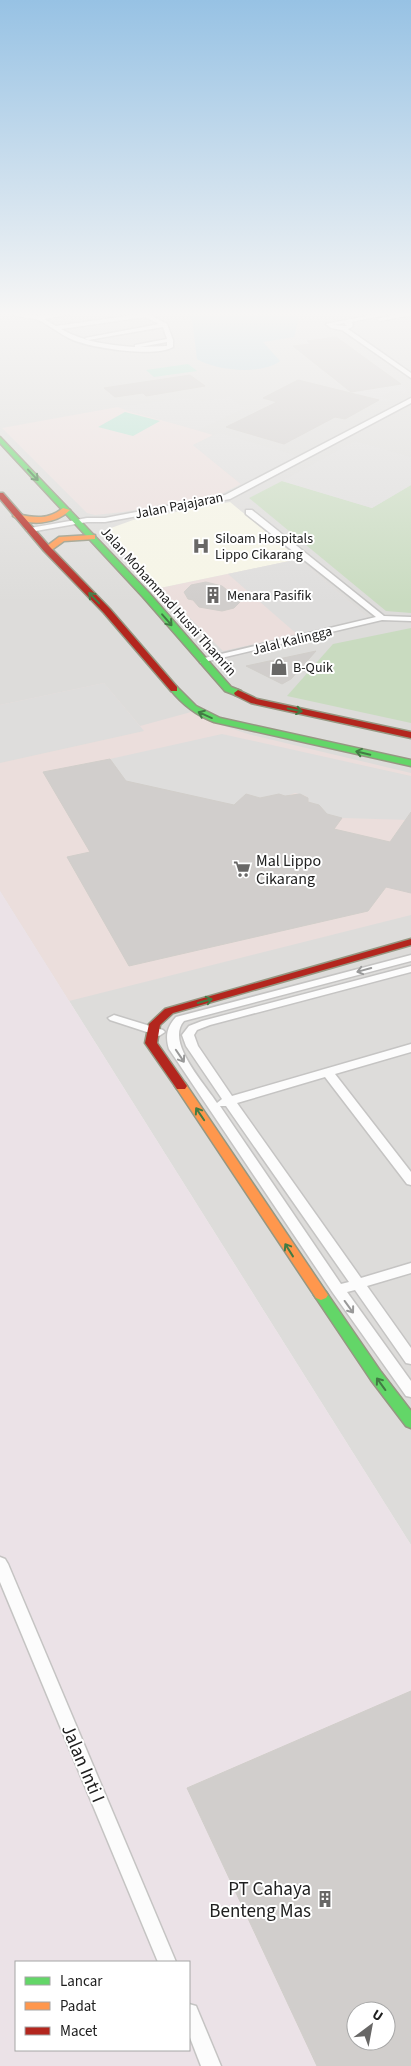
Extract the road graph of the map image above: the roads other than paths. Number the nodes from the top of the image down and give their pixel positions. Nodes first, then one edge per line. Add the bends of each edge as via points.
1 (391, 410) edge
2 (0, 440) edge
3 (0, 495) edge
4 (66, 510) junction
5 (249, 512) dead end
6 (17, 516) junction
7 (80, 524) junction
8 (32, 532) junction
9 (92, 537) junction
10 (47, 549) junction
11 (382, 618) junction
12 (411, 619) edge
13 (203, 661) junction
14 (411, 735) edge
15 (411, 763) edge
16 (411, 942) edge
17 (411, 958) edge
18 (411, 969) edge
19 (114, 1018) dead end
20 (152, 1031) junction
21 (170, 1034) junction
22 (188, 1034) junction
23 (411, 1048) edge
24 (327, 1072) junction
25 (229, 1101) junction
26 (214, 1106) junction
27 (411, 1181) edge
28 (281, 1204) junction
29 (263, 1208) junction
30 (411, 1268) edge
31 (359, 1284) junction
32 (338, 1290) junction
33 (411, 1359) edge
34 (411, 1392) edge
35 (411, 1399) edge
36 (396, 1404) junction
37 (411, 1422) edge
38 (0, 1564) edge
39 (168, 1961) edge
40 (190, 2015) edge
41 (211, 2066) edge

1 - 7 street, Jalan Pajajaran via 233,494
2 -> 4 street, Jalan Mohammad Husni Thamrin
3 - 6 street
4 - 6 street via 46,519
4 - 7 street, Jalan Mohammad Husni Thamrin
5 - 11 street
6 - 8 street
7 - 8 street, Jalan Pajajaran
7 - 9 street, Jalan Mohammad Husni Thamrin
8 - 10 street
9 - 10 street via 63,538
9 -> 13 street, Jalan Mohammad Husni Thamrin
15 -> 10 street via 200,714 185,702 107,611
11 - 12 street, Jalal Kalingga
11 - 13 street, Jalal Kalingga
13 -> 14 street, Jalan Mohammad Husni Thamrin via 228,689 254,700
20 -> 16 street via 158,1018 169,1012
17 -> 21 street via 180,1019
18 - 22 street via 206,1023 193,1028
19 - 20 street
20 - 21 street
29 -> 20 street via 152,1043
21 - 22 street
21 -> 26 street via 175,1049
22 - 25 street via 192,1046
23 - 24 street
24 - 25 street
24 - 27 street
25 - 26 street
25 - 31 street
26 - 28 street
28 - 29 street
28 - 32 street
36 -> 29 street
30 - 31 street
31 - 32 street
31 - 33 street
32 -> 34 street
35 - 36 street
36 - 37 street
38 - 39 street, Jalan Inti I
40 - 41 street

